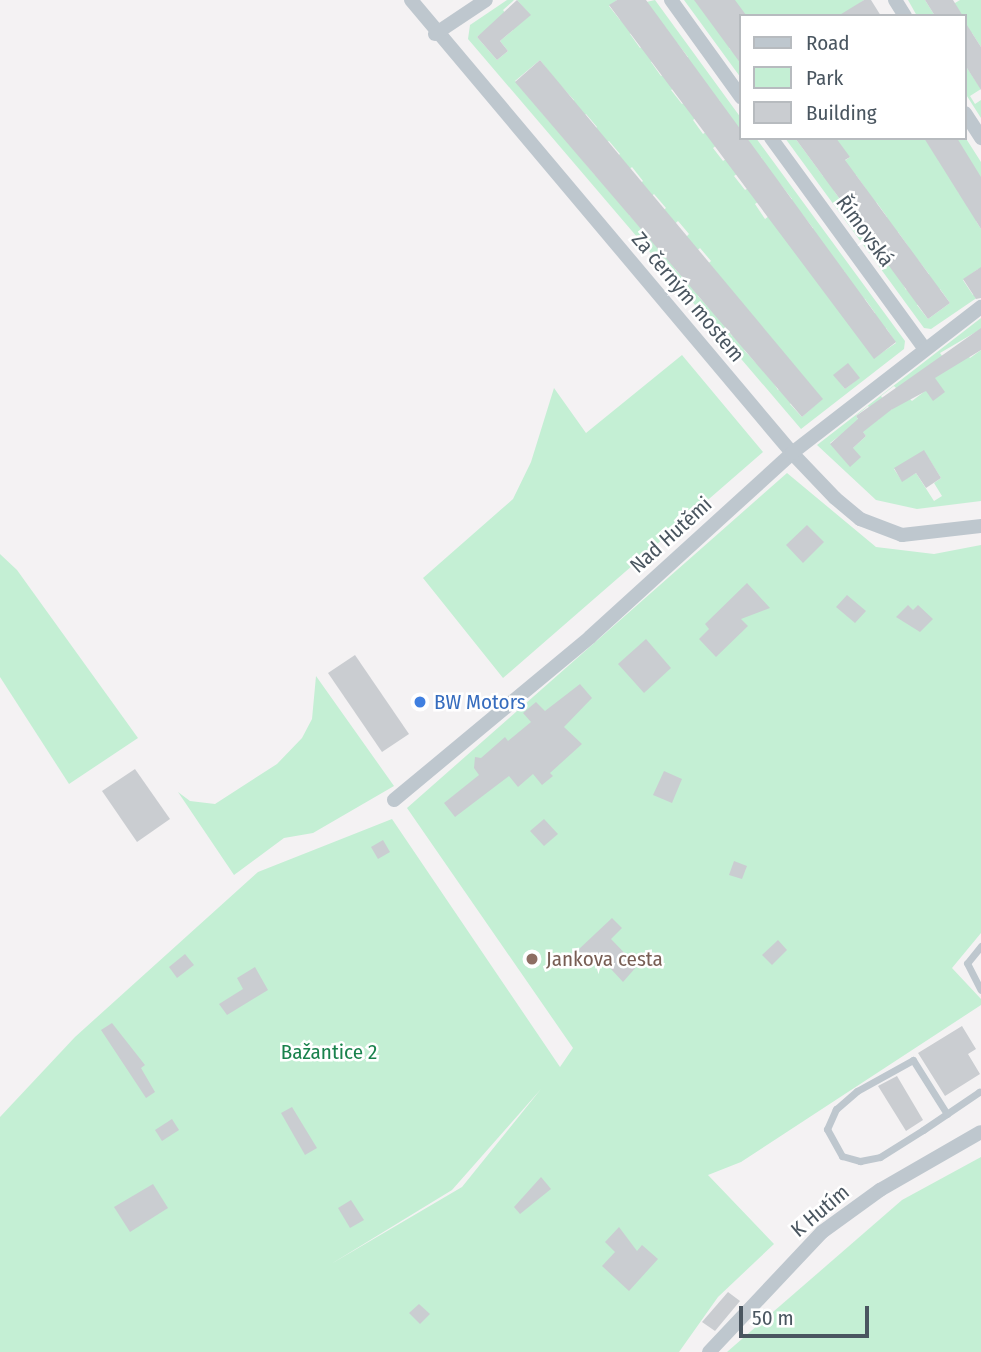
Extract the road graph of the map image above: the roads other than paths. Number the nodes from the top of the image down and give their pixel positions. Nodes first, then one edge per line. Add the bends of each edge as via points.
1 (411, 0) edge
2 (486, 0) edge
3 (671, 0) edge
4 (435, 34) junction
5 (740, 96) edge
6 (967, 116) edge
7 (981, 138) edge
8 (772, 140) edge
9 (981, 307) edge
10 (924, 348) junction
11 (792, 453) junction
12 (981, 526) edge
13 (394, 800) dead end
14 (981, 946) edge
15 (981, 990) edge
16 (981, 1092) edge
17 (947, 1114) junction
18 (981, 1132) edge
19 (709, 1352) edge

1 - 4 street, Za černým mostem
2 - 4 street
3 - 5 street
4 - 11 street, Za černým mostem
6 - 7 street
8 - 10 street, Římovská
9 - 10 street, Nad Hutěmi
10 - 11 street, Nad Hutěmi
11 - 12 street, Za černým mostem via 851,512 882,530 930,535
11 - 13 street, Nad Hutěmi via 590,637
14 - 15 lane via 967,963
16 - 17 lane
17 - 17 lane via 880,1157 860,1161 842,1156 827,1129 836,1109 858,1091 913,1060
18 - 19 street, K Hutím via 880,1190 822,1232

